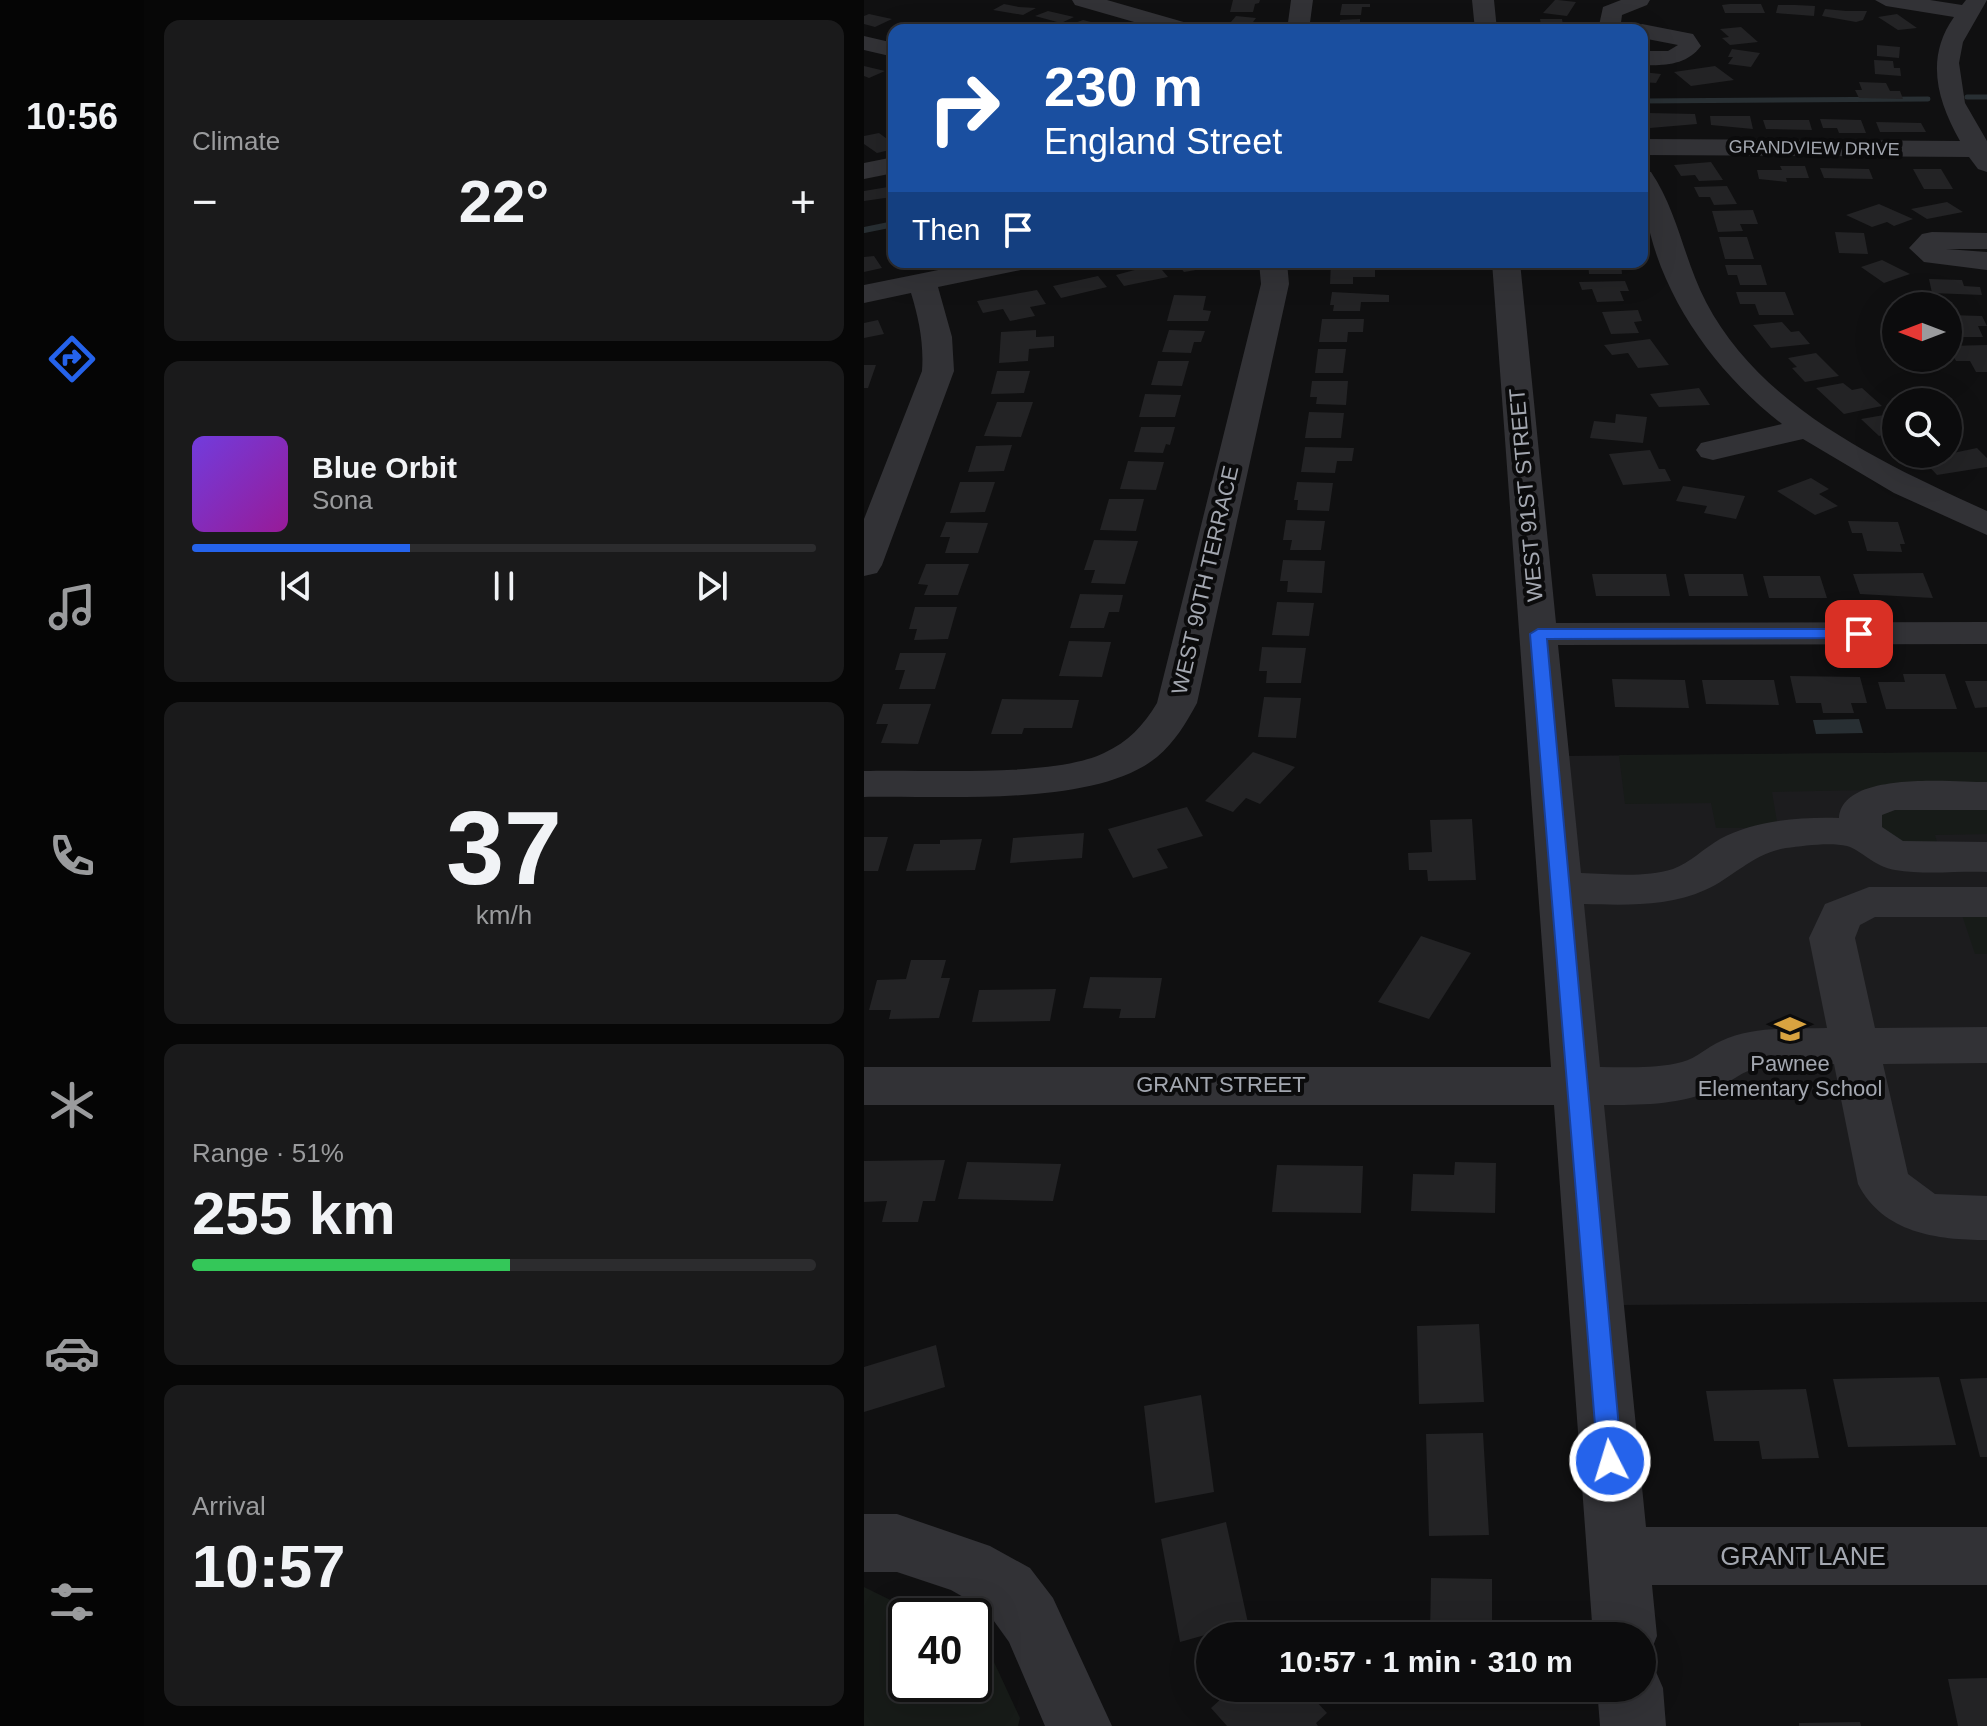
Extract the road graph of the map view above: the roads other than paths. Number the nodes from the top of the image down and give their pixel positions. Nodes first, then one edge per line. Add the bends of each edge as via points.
1 (1083, 0) edge
2 (1302, 0) edge
3 (1483, 0) edge
4 (1639, 0) edge
5 (1886, 0) edge
6 (1972, 6) edge
7 (1165, 24) edge
8 (1299, 24) edge
9 (1485, 24) edge
10 (1610, 24) edge
11 (1648, 32) edge
12 (864, 43) edge
13 (888, 49) edge
14 (1648, 58) edge
15 (1648, 147) edge
16 (1984, 154) edge
17 (888, 166) edge
18 (864, 171) edge
19 (1648, 188) edge
20 (1987, 241) edge
21 (1987, 261) edge
22 (991, 268) edge
23 (1274, 268) edge
24 (1507, 268) edge
25 (922, 282) junction
26 (864, 294) edge
27 (1809, 428) junction
28 (1713, 450) dead end
29 (1987, 524) edge
30 (864, 565) edge
31 (1987, 633) edge
32 (1538, 634) junction
33 (864, 784) edge
34 (1987, 796) edge
35 (1860, 832) junction
36 (1987, 857) edge
37 (1560, 888) junction
38 (1987, 902) edge
39 (1987, 1045) edge
40 (1853, 1047) junction
41 (1577, 1083) junction
42 (864, 1086) edge
43 (1987, 1218) edge
44 (864, 1543) edge
45 (1618, 1556) junction
46 (1987, 1556) edge
47 (1624, 1622) edge
48 (1631, 1702) edge
49 (1079, 1726) edge
50 (1633, 1726) edge

1 - 7 street
2 - 8 street
3 - 9 street
4 - 10 street via 1611,12
5 - 6 street
6 - 16 street via 1966,37 1947,54 1946,75 1959,120
11 - 14 street via 1685,39 1690,46 1672,57
12 - 13 street
15 - 16 street, GRANDVIEW DRIVE
17 - 18 street
19 - 27 street via 1700,318 1759,387
20 - 21 street via 1932,240 1923,248 1934,256
22 - 25 street
23 - 33 street, WEST 90TH TERRACE via 1275,284 1168,724 1132,756 1066,779
24 - 32 street, WEST 91ST STREET
25 - 26 street
25 - 30 street via 937,325 938,371
27 - 28 street
27 - 29 street via 1891,480
31 - 32 street
32 - 37 street, WEST 91ST STREET
34 - 35 street via 1889,796 1861,808
35 - 36 street via 1896,856
35 - 37 street via 1764,837 1687,881 1655,887
37 - 41 street, WEST 91ST STREET
38 - 40 street via 1869,902 1841,915 1832,938
39 - 40 street, GRANT STREET
40 - 41 street, GRANT STREET via 1772,1047 1738,1054 1689,1080 1645,1086
40 - 43 street via 1884,1184 1905,1205 1937,1218
41 - 42 street, GRANT STREET
41 - 45 street, WEST 91ST STREET
44 - 49 street via 897,1543 968,1567 1008,1589 1031,1620
45 - 46 street, GRANT LANE
45 - 47 street, WEST 91ST STREET
48 - 50 street

